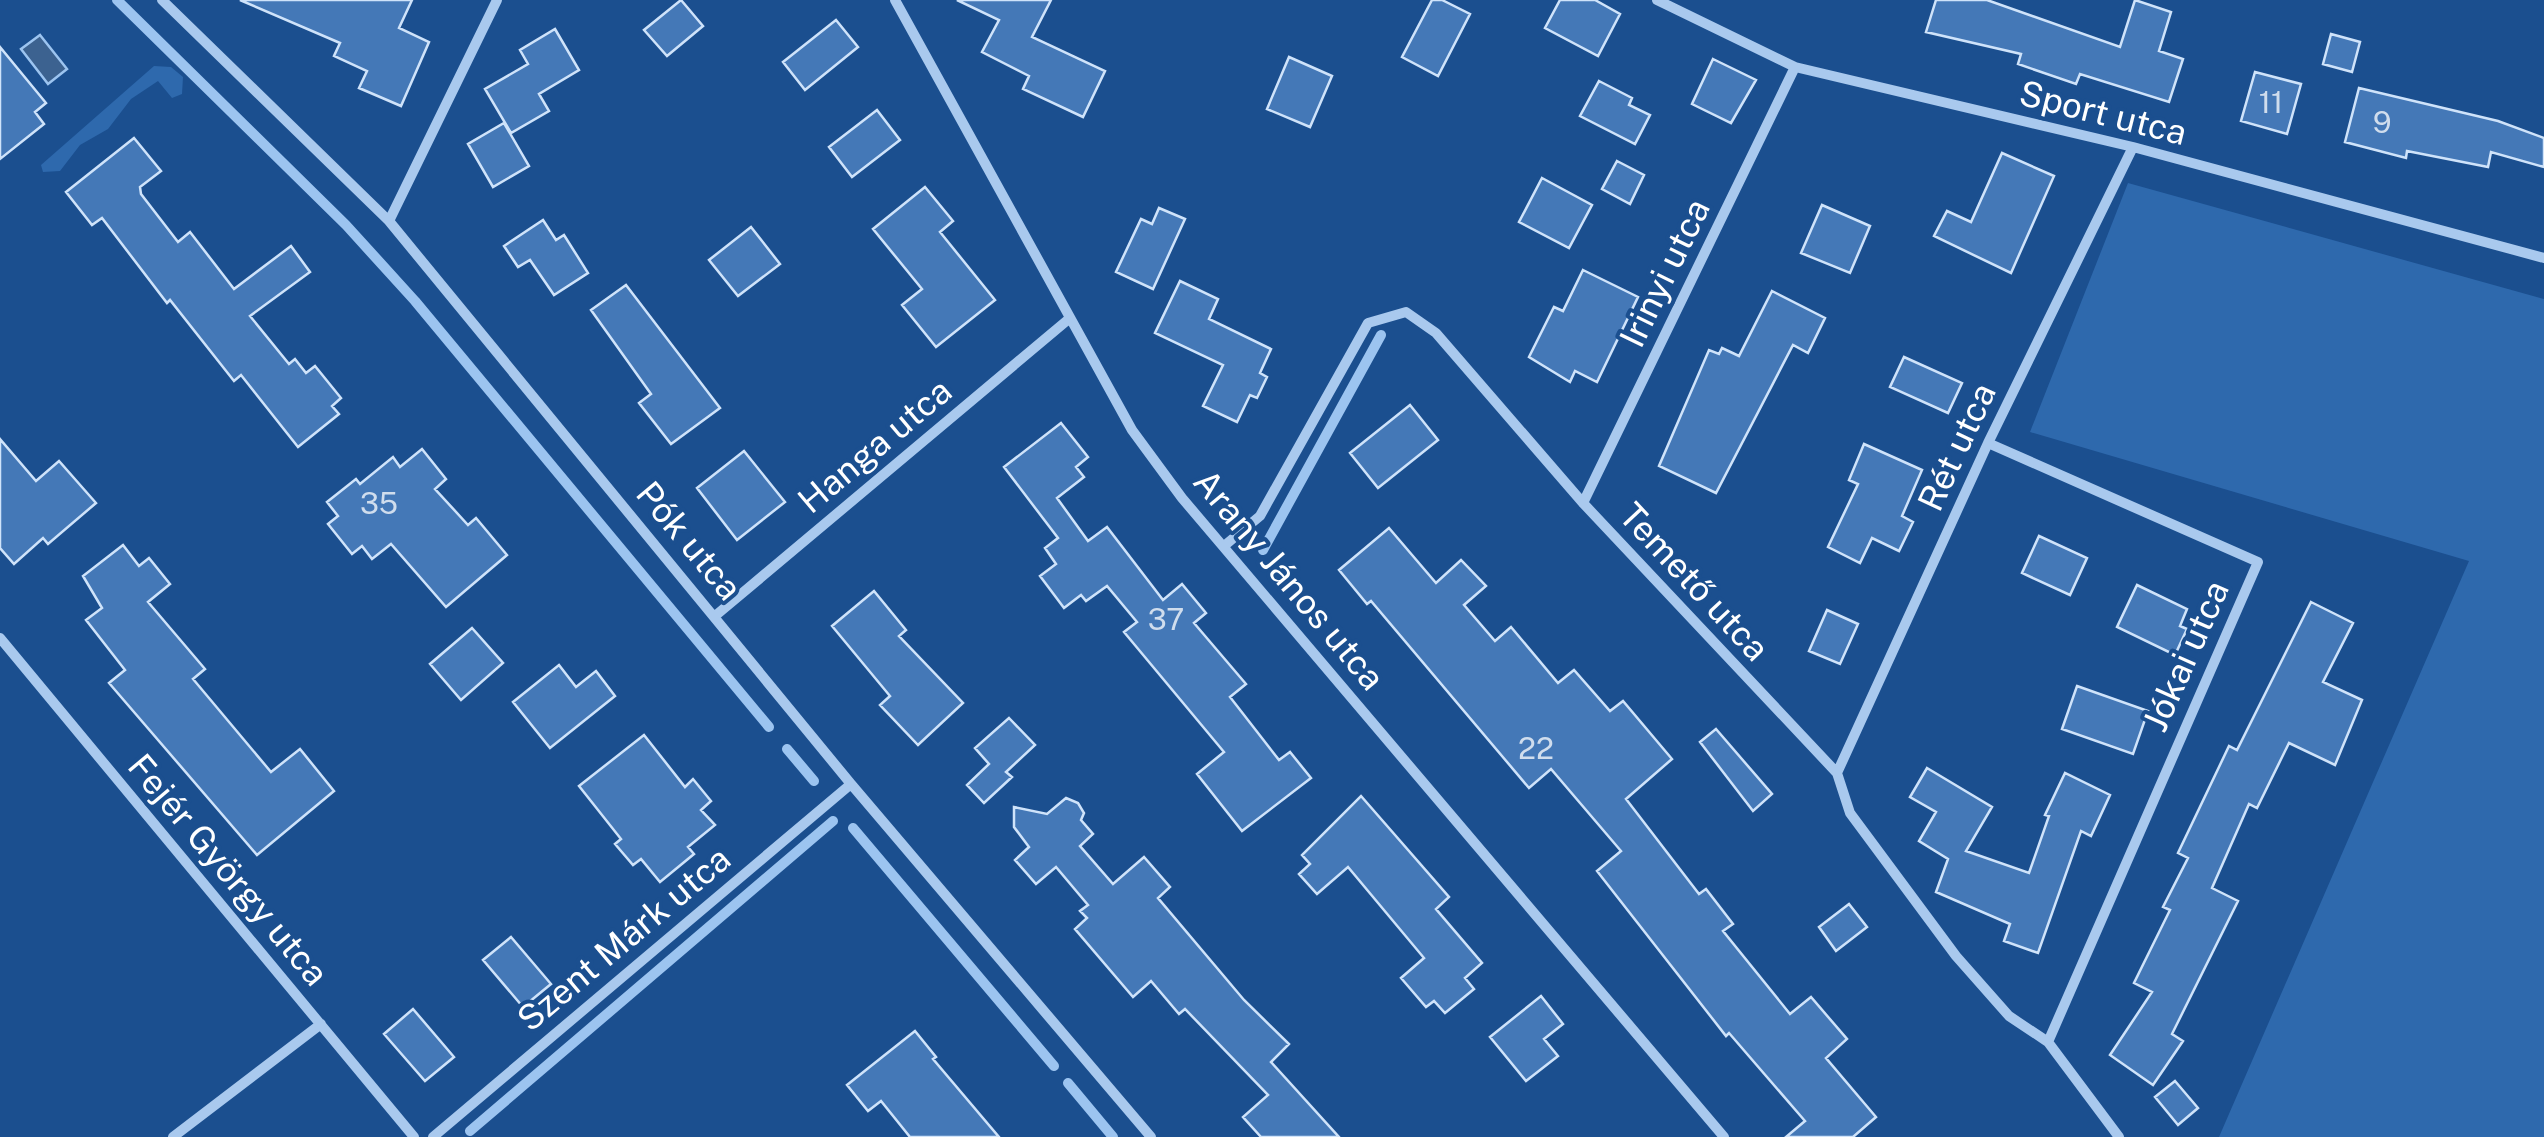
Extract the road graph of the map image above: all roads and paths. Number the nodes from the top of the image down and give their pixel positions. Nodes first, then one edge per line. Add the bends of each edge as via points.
1 (162, 0) edge
2 (497, 0) edge
3 (895, 0) edge
4 (1657, 0) edge
5 (1795, 67) junction
6 (2132, 147) junction
7 (390, 221) junction
8 (2544, 258) edge
9 (1070, 318) junction
10 (1988, 443) junction
11 (1584, 504) junction
12 (1224, 546) junction
13 (715, 616) junction
14 (0, 638) edge
15 (1837, 774) junction
16 (851, 784) junction
17 (320, 1024) junction
18 (2048, 1042) junction
19 (173, 1137) edge
20 (414, 1137) edge
21 (433, 1137) edge
22 (1152, 1137) edge
23 (1724, 1137) edge
24 (2119, 1137) edge

1 - 7 street, Pók utca
2 - 7 street
3 - 9 street, Arany János utca
4 - 5 street, Sport utca
5 - 6 street, Sport utca
5 - 11 street, Irinyi utca
6 - 8 street, Sport utca
6 - 10 street, Rét utca
7 - 13 street, Pók utca
9 - 12 street, Arany János utca via 1132,430
9 - 13 street, Hanga utca
10 - 15 street, Rét utca
10 - 18 street, Jókai utca via 2258,562
11 - 12 street, Temető utca via 1436,333 1406,312 1368,323 1260,516
11 - 15 street, Temető utca
12 - 23 street, Arany János utca
13 - 16 street, Pók utca
14 - 17 street, Fejér György utca
15 - 18 street, Temető utca via 1850,813 1956,956 2010,1016
16 - 21 street, Szent Márk utca
16 - 22 street, Pók utca
17 - 19 street
17 - 20 street, Fejér György utca
18 - 24 street, Temető utca

